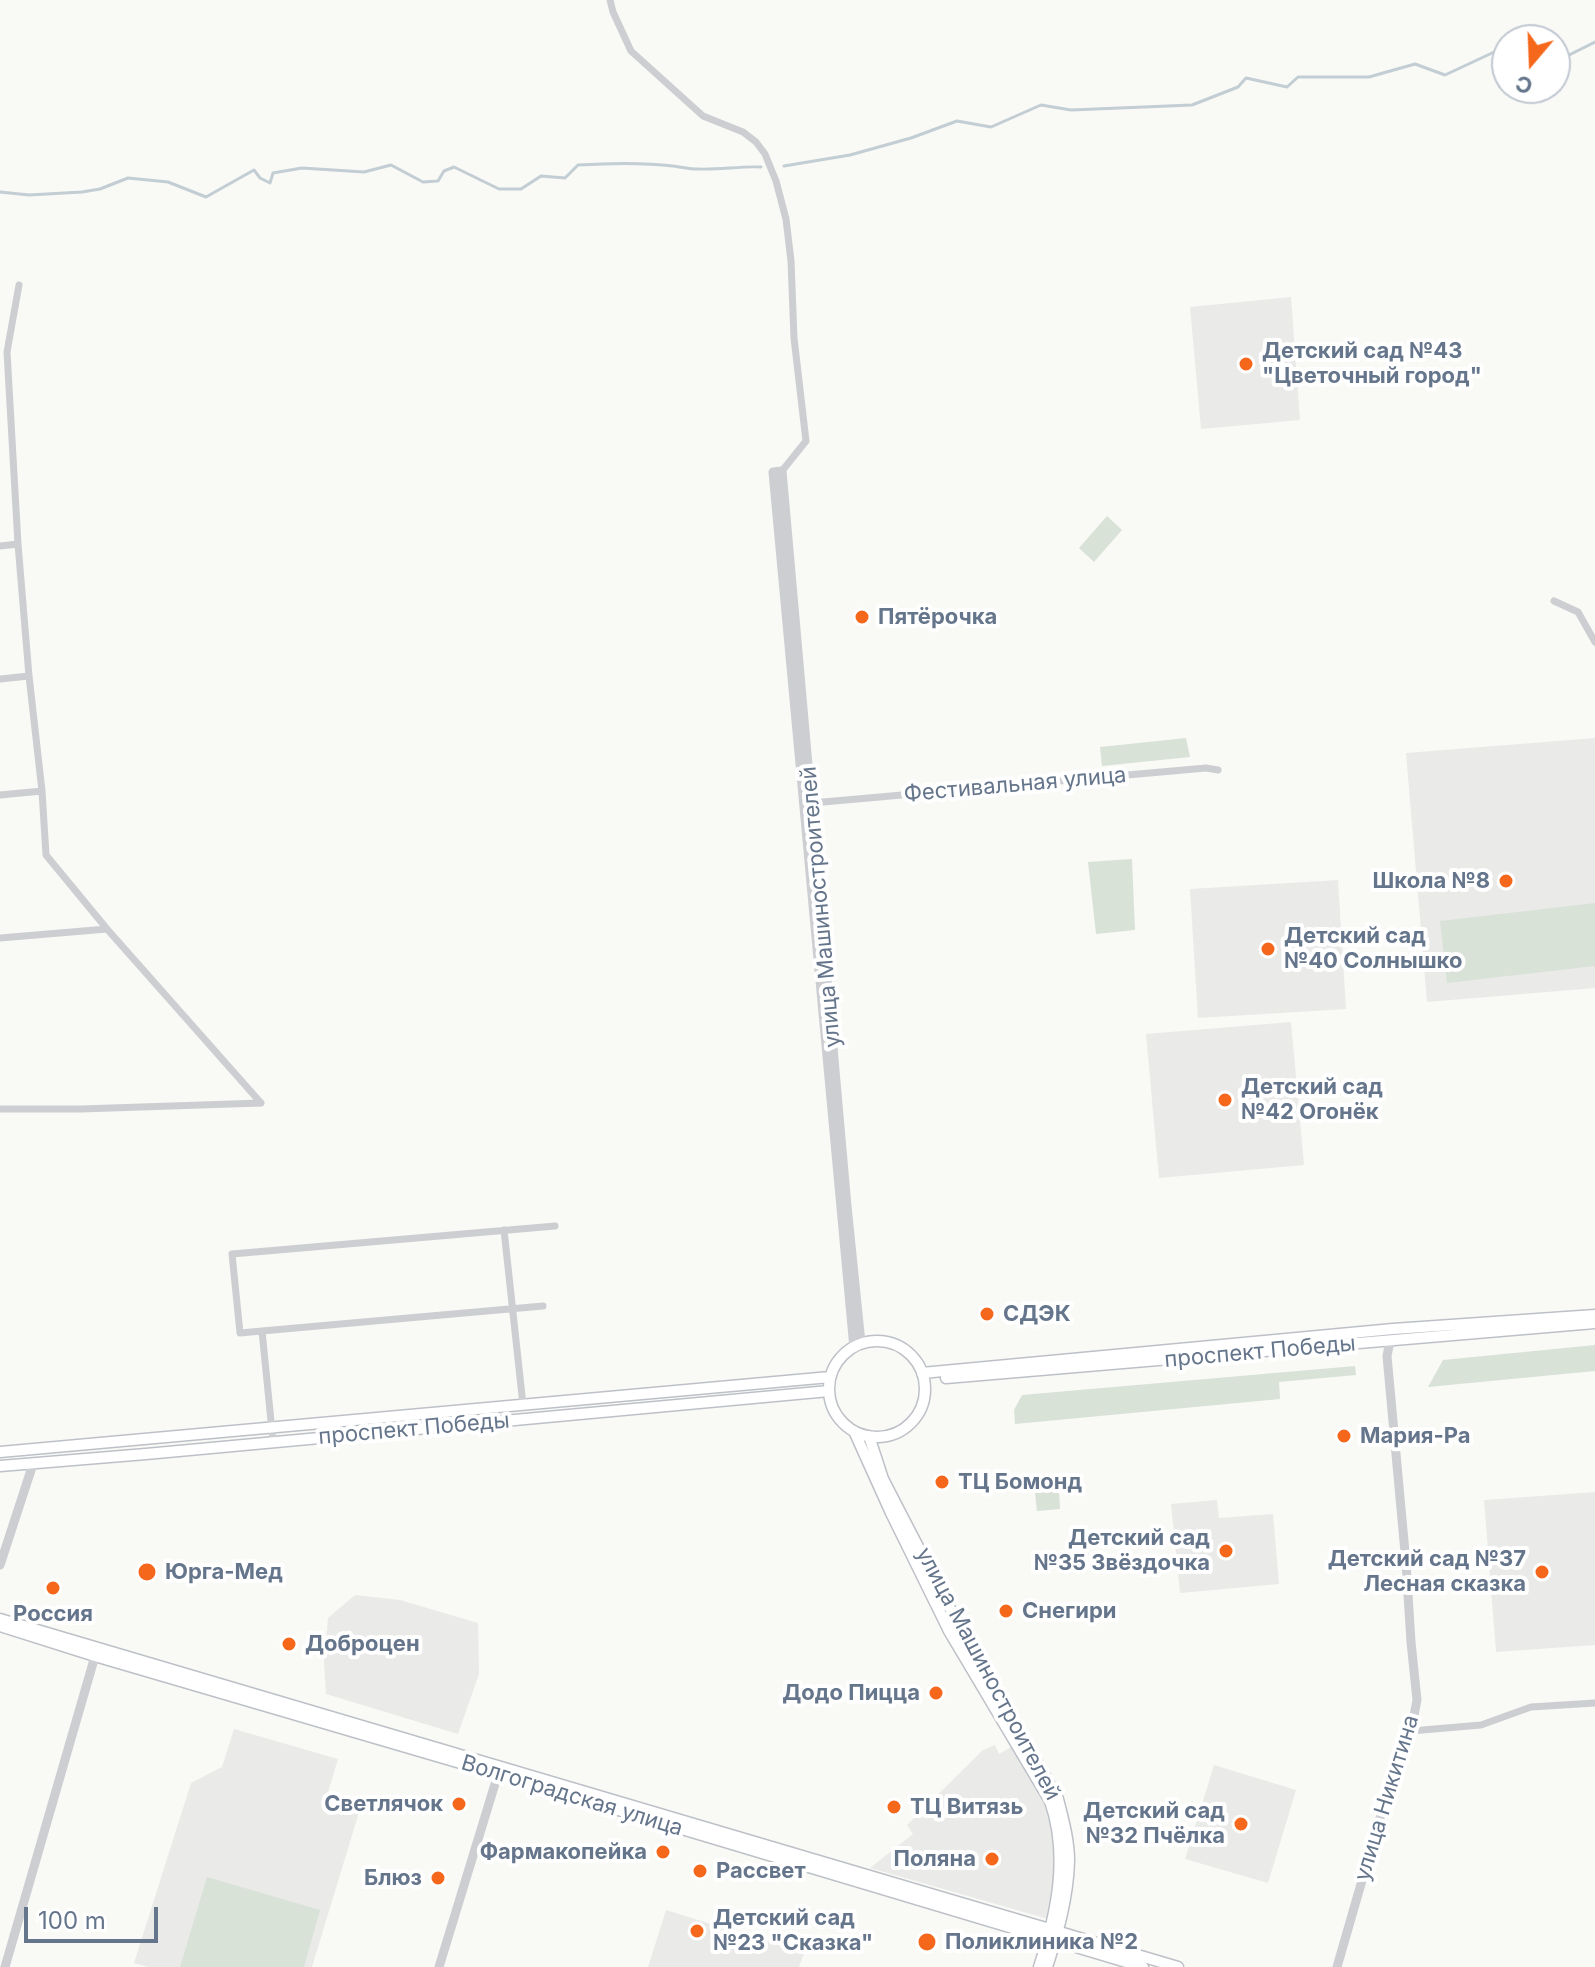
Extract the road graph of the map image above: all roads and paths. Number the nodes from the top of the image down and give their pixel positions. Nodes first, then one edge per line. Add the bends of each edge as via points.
1 (610, 0) edge
2 (19, 285) dead end
3 (782, 471) junction
4 (18, 544) junction
5 (0, 546) edge
6 (1554, 601) dead end
7 (1595, 642) edge
8 (29, 676) junction
9 (0, 679) edge
10 (1218, 770) dead end
11 (42, 791) junction
12 (0, 795) edge
13 (812, 803) junction
14 (107, 929) junction
15 (0, 938) edge
16 (0, 1109) edge
17 (555, 1226) dead end
18 (504, 1230) junction
19 (543, 1306) dead end
20 (512, 1309) junction
21 (1595, 1315) edge
22 (1595, 1323) edge
23 (262, 1331) junction
24 (1390, 1341) junction
25 (858, 1346) junction
26 (923, 1376) junction
27 (830, 1377) junction
28 (829, 1391) junction
29 (523, 1405) junction
30 (271, 1428) junction
31 (854, 1431) junction
32 (869, 1436) junction
33 (273, 1441) junction
34 (29, 1450) junction
35 (0, 1452) edge
36 (33, 1464) junction
37 (0, 1466) edge
38 (0, 1565) edge
39 (0, 1619) edge
40 (0, 1626) edge
41 (95, 1656) junction
42 (1595, 1703) edge
43 (1411, 1731) junction
44 (502, 1775) junction
45 (1053, 1935) junction
46 (5, 1967) edge
47 (439, 1967) edge
48 (1039, 1967) edge
49 (1047, 1967) edge
50 (1143, 1967) edge
51 (1178, 1967) edge
52 (1337, 1967) edge

1 - 3 street via 631,51 703,116 756,142 776,181 791,261 806,441
2 - 4 street via 7,352
3 - 13 street, улица Машиностроителей
3 - 25 street via 773,472
4 - 5 street
4 - 8 street
6 - 7 street via 1578,612
8 - 9 street
8 - 11 street
10 - 13 street, Фестивальная улица
11 - 12 street
11 - 14 street via 46,855
13 - 25 street, улица Машиностроителей
14 - 15 street
14 - 16 street via 261,1103
17 - 18 street
18 - 20 street
18 - 23 street via 232,1254 240,1333
19 - 20 street
20 - 23 street
20 - 29 street
21 - 26 main road via 1393,1329
22 - 24 main road, проспект Победы
23 - 30 street
24 - 26 main road, проспект Победы
24 - 43 street, улица Никитина via 1387,1356 1417,1700
25 - 26 main road via 874,1341 901,1347
25 - 27 main road via 844,1353
26 - 32 main road via 924,1395 911,1422 885,1436
27 - 28 main road
27 - 29 main road
28 - 31 main road via 832,1407
28 - 33 main road, проспект Победы
29 - 30 main road
30 - 33 street
30 - 34 main road
31 - 32 main road
31 - 45 main road via 949,1631 1050,1801 1061,1851
32 - 45 main road, улица Машиностроителей via 883,1479 959,1626 1058,1799 1069,1859 1066,1894
33 - 36 main road, проспект Победы
34 - 35 main road
34 - 36 main road
36 - 37 main road, проспект Победы
36 - 38 street
39 - 45 main road
40 - 41 main road, Волгоградская улица
41 - 44 main road, Волгоградская улица
41 - 46 street
42 - 43 street via 1531,1707 1481,1725
43 - 52 street, улица Никитина via 1402,1742
44 - 45 main road, Волгоградская улица via 886,1891
44 - 47 street
45 - 48 main road
45 - 49 main road, улица Машиностроителей
45 - 50 main road, Волгоградская улица
45 - 51 main road

